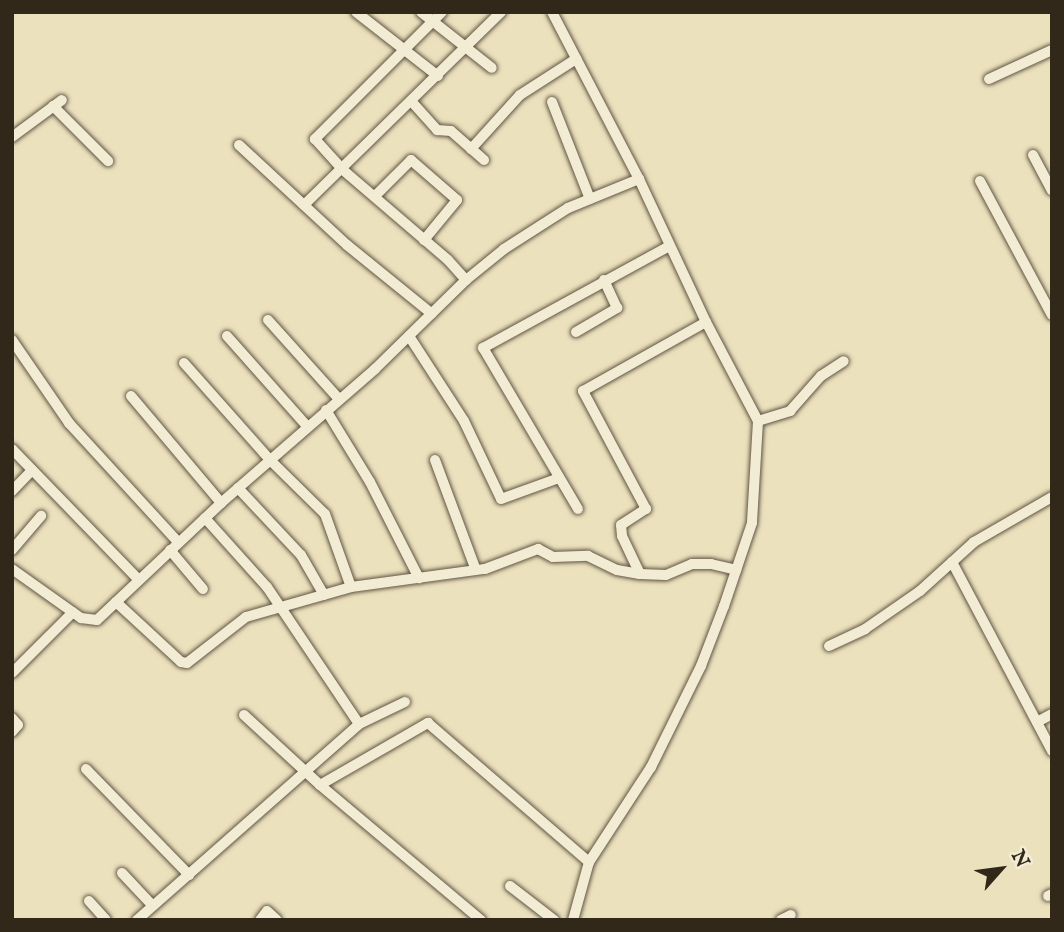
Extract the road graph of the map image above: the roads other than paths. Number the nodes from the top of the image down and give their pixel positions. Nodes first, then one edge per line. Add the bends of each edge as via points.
1 (356, 12) edge
2 (421, 12) edge
3 (442, 12) edge
4 (501, 12) edge
5 (552, 12) edge
6 (433, 22) junction
7 (465, 48) junction
8 (404, 50) junction
9 (1052, 50) edge
10 (576, 59) junction
11 (492, 68) dead end
12 (438, 76) junction
13 (989, 79) dead end
14 (412, 102) junction
15 (552, 102) dead end
16 (13, 134) edge
17 (239, 145) dead end
18 (471, 149) junction
19 (1033, 155) dead end
20 (484, 160) dead end
21 (108, 161) dead end
22 (343, 170) junction
23 (639, 179) junction
24 (980, 181) dead end
25 (1052, 190) edge
26 (375, 196) junction
27 (590, 199) junction
28 (304, 205) junction
29 (424, 240) junction
30 (669, 246) junction
31 (466, 280) junction
32 (604, 280) junction
33 (432, 314) junction
34 (1052, 314) edge
35 (268, 320) dead end
36 (706, 322) junction
37 (576, 332) dead end
38 (227, 336) dead end
39 (409, 336) junction
40 (12, 340) edge
41 (844, 361) dead end
42 (184, 363) dead end
43 (131, 396) dead end
44 (339, 399) junction
45 (326, 410) junction
46 (758, 421) junction
47 (307, 426) junction
48 (12, 449) edge
49 (270, 460) junction
50 (435, 460) dead end
51 (32, 470) junction
52 (559, 478) junction
53 (238, 488) junction
54 (12, 491) edge
55 (1052, 497) edge
56 (221, 503) junction
57 (578, 509) dead end
58 (41, 516) dead end
59 (205, 518) junction
60 (174, 546) junction
61 (12, 550) edge
62 (952, 562) junction
63 (12, 569) edge
64 (476, 570) junction
65 (736, 570) junction
66 (640, 574) junction
67 (419, 578) junction
68 (138, 579) junction
69 (351, 587) junction
70 (203, 589) dead end
71 (324, 595) junction
72 (117, 602) junction
73 (281, 608) junction
74 (73, 612) junction
75 (829, 646) dead end
76 (12, 673) edge
77 (405, 702) dead end
78 (1052, 714) edge
79 (244, 715) dead end
80 (12, 718) edge
81 (1037, 722) junction
82 (359, 724) junction
83 (12, 732) edge
84 (1052, 751) edge
85 (86, 769) dead end
86 (306, 770) junction
87 (320, 785) junction
88 (589, 862) junction
89 (121, 873) dead end
90 (189, 875) junction
91 (510, 886) dead end
92 (89, 901) dead end
93 (152, 905) junction
94 (106, 920) edge
95 (137, 920) edge
96 (260, 920) edge
97 (277, 920) edge
98 (481, 920) edge
99 (554, 920) edge
100 (573, 920) edge

1 - 8 street
2 - 6 street
3 - 6 street
4 - 7 street
5 - 10 street
6 - 7 street
6 - 8 street
7 - 11 street
7 - 12 street
8 - 12 street
8 - 22 street via 315,139
9 - 13 street
10 - 18 street via 520,95
10 - 23 street
12 - 14 street
14 - 18 street via 436,130 451,131
14 - 22 street
15 - 27 street
16 - 21 street via 57,103
17 - 28 street
18 - 20 street
19 - 25 street
22 - 26 street
22 - 28 street
23 - 27 street
23 - 30 street
24 - 34 street
26 - 29 street
26 - 29 street via 411,160 457,200
27 - 31 street via 504,249
28 - 33 street
29 - 31 street
30 - 32 street
30 - 36 street
31 - 33 street
32 - 37 street via 617,308
32 - 52 street via 483,348
33 - 39 street
35 - 44 street
36 - 46 street
36 - 66 street via 583,391 646,509 621,525
38 - 47 street
39 - 44 street
39 - 52 street via 464,421 501,499
40 - 60 street via 75,431
41 - 46 street via 821,376 790,411
42 - 49 street
43 - 56 street
44 - 45 street
45 - 47 street
45 - 67 street via 370,482
46 - 65 street via 752,523
47 - 49 street
48 - 51 street
49 - 53 street
49 - 69 street via 325,514
50 - 64 street
51 - 54 street
51 - 68 street
52 - 57 street
53 - 56 street
53 - 71 street via 301,555
55 - 62 street via 974,541
56 - 59 street
58 - 61 street
59 - 60 street
59 - 73 street
60 - 68 street
60 - 70 street
62 - 75 street via 865,629
62 - 81 street
63 - 74 street
64 - 66 street via 538,549 553,557 588,556 617,570
64 - 67 street
65 - 66 street via 692,564 666,575
65 - 88 street via 701,666 651,767
67 - 69 street
68 - 72 street
69 - 71 street
71 - 73 street
72 - 73 street via 187,663 246,617
72 - 74 street via 97,620
73 - 82 street
74 - 76 street
77 - 82 street
78 - 81 street
79 - 86 street
80 - 83 street via 18,725
81 - 84 street
82 - 86 street
85 - 90 street
86 - 87 street
86 - 90 street
87 - 88 street via 428,723
87 - 98 street
88 - 100 street
89 - 93 street
90 - 93 street
91 - 99 street
92 - 94 street
93 - 95 street
96 - 97 street via 267,911

